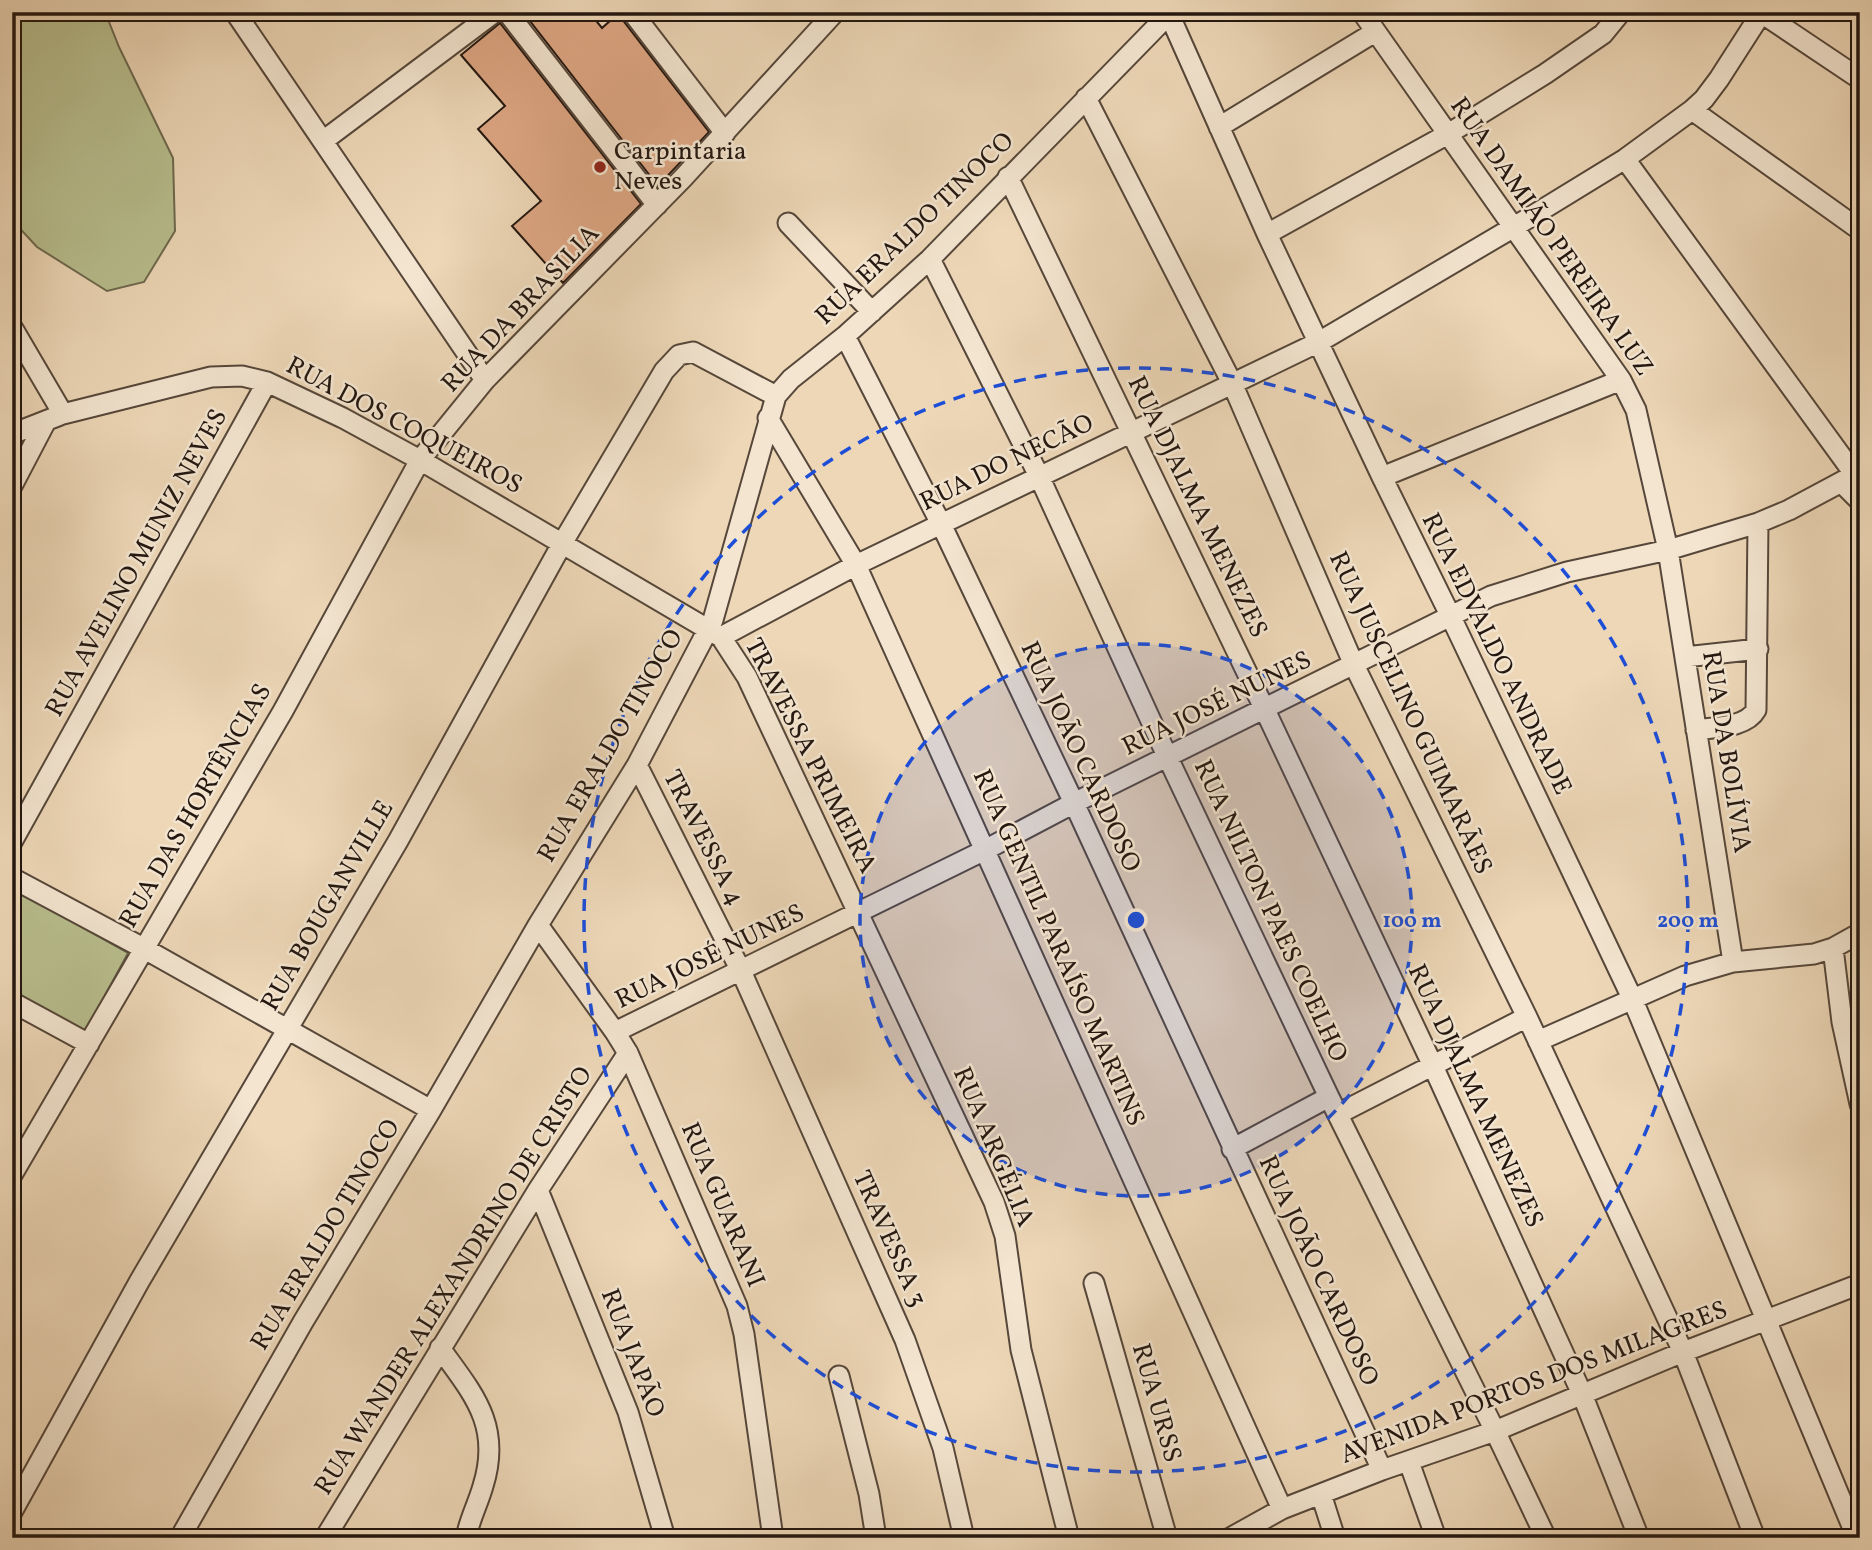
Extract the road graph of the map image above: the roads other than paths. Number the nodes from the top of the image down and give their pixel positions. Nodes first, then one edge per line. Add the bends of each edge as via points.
1 (235, 12) edge
2 (495, 12) edge
3 (507, 12) edge
4 (632, 12) edge
5 (835, 12) edge
6 (1362, 12) edge
7 (1621, 12) edge
8 (1170, 13) edge
9 (1761, 13) edge
10 (1375, 32) junction
11 (1860, 79) edge
12 (1086, 98) junction
13 (1692, 110) junction
14 (1219, 127) junction
15 (725, 133) junction
16 (1448, 134) junction
17 (323, 141) junction
18 (1625, 159) junction
19 (1008, 177) junction
20 (657, 205) junction
21 (788, 223) dead end
22 (1514, 227) junction
23 (1860, 230) edge
24 (1267, 234) junction
25 (930, 259) junction
26 (872, 312) junction
27 (12, 327) edge
28 (845, 336) junction
29 (1319, 342) junction
30 (485, 380) junction
31 (1621, 380) junction
32 (267, 382) junction
33 (1232, 383) junction
34 (776, 396) junction
35 (54, 417) junction
36 (768, 418) junction
37 (1132, 432) junction
38 (12, 434) edge
39 (420, 460) junction
40 (1039, 477) junction
41 (1381, 477) junction
42 (1852, 477) edge
43 (12, 486) edge
44 (1860, 501) edge
45 (1758, 523) junction
46 (941, 524) junction
47 (563, 542) junction
48 (1668, 550) junction
49 (856, 565) junction
50 (1450, 615) junction
51 (715, 633) junction
52 (1758, 649) junction
53 (1685, 657) junction
54 (1354, 665) junction
55 (1265, 710) junction
56 (1696, 730) junction
57 (1168, 758) junction
58 (637, 765) junction
59 (1074, 803) junction
60 (12, 842) edge
61 (985, 850) junction
62 (12, 878) edge
63 (859, 912) junction
64 (538, 925) junction
65 (1860, 933) edge
66 (143, 948) junction
67 (1833, 948) junction
68 (1733, 962) junction
69 (741, 971) junction
70 (1632, 998) junction
71 (12, 1002) edge
72 (1527, 1017) junction
73 (286, 1029) junction
74 (615, 1032) junction
75 (1538, 1041) junction
76 (89, 1044) junction
77 (628, 1054) junction
78 (1433, 1066) junction
79 (1860, 1104) edge
80 (1334, 1105) junction
81 (431, 1110) junction
82 (1232, 1149) junction
83 (12, 1175) edge
84 (538, 1191) junction
85 (1094, 1283) dead end
86 (1860, 1284) edge
87 (1765, 1321) junction
88 (440, 1348) junction
89 (1683, 1352) junction
90 (839, 1376) dead end
91 (1582, 1394) junction
92 (1495, 1431) junction
93 (1409, 1461) junction
94 (1382, 1470) junction
95 (1321, 1494) junction
96 (1283, 1509) junction
97 (12, 1512) edge
98 (180, 1538) edge
99 (325, 1538) edge
100 (466, 1538) edge
101 (665, 1538) edge
102 (773, 1538) edge
103 (876, 1538) edge
104 (964, 1538) edge
105 (1069, 1538) edge
106 (1167, 1538) edge
107 (1230, 1538) edge
108 (1335, 1538) edge
109 (1436, 1538) edge
110 (1545, 1538) edge
111 (1639, 1538) edge
112 (1755, 1538) edge
113 (1857, 1538) edge

1 - 17 street
2 - 17 street
3 - 20 street
4 - 15 street
5 - 15 street, RUA DA BRASILIA
6 - 10 street, RUA DAMIÃO PEREIRA LUZ
7 - 16 street via 1603,34
8 - 12 street, RUA ERALDO TINOCO
8 - 14 street, RUA EDVALDO ANDRADE
9 - 11 street
9 - 13 street, RUA DO NECÃO via 1719,79
10 - 14 street
10 - 16 street, RUA DAMIÃO PEREIRA LUZ
12 - 19 street, RUA ERALDO TINOCO
12 - 33 street, RUA JUSCELINO GUIMARÃES
13 - 18 street, RUA DO NECÃO
13 - 23 street
14 - 24 street, RUA EDVALDO ANDRADE
15 - 20 street, RUA DA BRASILIA
16 - 22 street, RUA DAMIÃO PEREIRA LUZ
16 - 24 street
17 - 30 street
18 - 22 street, RUA DO NECÃO
18 - 42 street
19 - 25 street, RUA ERALDO TINOCO
19 - 37 street, RUA DJALMA MENEZES
20 - 30 street, RUA DA BRASILIA
21 - 26 street
22 - 29 street, RUA DO NECÃO
22 - 31 street, RUA DAMIÃO PEREIRA LUZ
24 - 29 street, RUA EDVALDO ANDRADE
25 - 26 street, RUA ERALDO TINOCO
25 - 40 street, RUA NILTON PAES COELHO
26 - 28 street, RUA ERALDO TINOCO
27 - 35 street
28 - 34 street, RUA ERALDO TINOCO
28 - 46 street, RUA JOÃO CARDOSO
29 - 33 street, RUA DO NECÃO
29 - 41 street, RUA EDVALDO ANDRADE
30 - 39 street, RUA DA BRASILIA
31 - 41 street
31 - 48 street, RUA DAMIÃO PEREIRA LUZ via 1636,410
32 - 35 street, RUA DOS COQUEIROS via 242,376 211,377
32 - 39 street, RUA DOS COQUEIROS
32 - 60 street, RUA AVELINO MUNIZ NEVES
33 - 37 street, RUA DO NECÃO
33 - 54 street, RUA JUSCELINO GUIMARÃES
34 - 36 street, RUA ERALDO TINOCO
34 - 47 street, RUA BOUGANVILLE via 689,352 672,360
35 - 38 street, RUA DOS COQUEIROS
35 - 43 street
36 - 49 street, RUA GENTIL PARAÍSO MARTINS
36 - 51 street, RUA ERALDO TINOCO via 717,607
37 - 40 street, RUA DO NECÃO
37 - 55 street, RUA DJALMA MENEZES
39 - 47 street, RUA DOS COQUEIROS
39 - 66 street, RUA DAS HORTÊNCIAS via 283,711
40 - 46 street, RUA DO NECÃO
40 - 57 street, RUA NILTON PAES COELHO
41 - 50 street, RUA EDVALDO ANDRADE
42 - 44 street
42 - 45 street, RUA JOSÉ NUNES
45 - 48 street, RUA JOSÉ NUNES
45 - 52 street
46 - 49 street, RUA DO NECÃO
46 - 59 street, RUA JOÃO CARDOSO
47 - 51 street, RUA DOS COQUEIROS
47 - 73 street, RUA BOUGANVILLE via 398,841
48 - 50 street, RUA JOSÉ NUNES via 1522,585
48 - 53 street, RUA DA BOLÍVIA
49 - 51 street, RUA DO NECÃO
49 - 61 street, RUA GENTIL PARAÍSO MARTINS
50 - 54 street, RUA JOSÉ NUNES
50 - 70 street, RUA EDVALDO ANDRADE
51 - 58 street, RUA ERALDO TINOCO
51 - 63 street, TRAVESSA PRIMEIRA via 747,677
52 - 53 street
52 - 56 street via 1754,714 1744,721
53 - 56 street, RUA DA BOLÍVIA
54 - 55 street, RUA JOSÉ NUNES
54 - 72 street, RUA JUSCELINO GUIMARÃES
55 - 57 street, RUA JOSÉ NUNES
55 - 78 street, RUA DJALMA MENEZES
56 - 68 street, RUA DA BOLÍVIA
57 - 59 street, RUA JOSÉ NUNES
57 - 80 street, RUA NILTON PAES COELHO
58 - 64 street, RUA ERALDO TINOCO
58 - 69 street, TRAVESSA 4
59 - 61 street, RUA JOSÉ NUNES
59 - 82 street, RUA JOÃO CARDOSO
61 - 63 street, RUA JOSÉ NUNES
61 - 96 street, RUA GENTIL PARAÍSO MARTINS
62 - 66 street
63 - 69 street, RUA JOSÉ NUNES
63 - 105 street, RUA ARGÉLIA via 1005,1236 1021,1350
64 - 74 street, RUA GUARANI
64 - 81 street, RUA ERALDO TINOCO
65 - 67 street
66 - 73 street
66 - 76 street, RUA DAS HORTÊNCIAS
67 - 68 street
67 - 79 street via 1842,1022
68 - 70 street
69 - 74 street, RUA JOSÉ NUNES
69 - 104 street, TRAVESSA 3 via 905,1340 943,1448
70 - 75 street
70 - 87 street, RUA EDVALDO ANDRADE
71 - 76 street
72 - 75 street, RUA JUSCELINO GUIMARÃES
72 - 78 street
73 - 81 street
73 - 97 street, RUA BOUGANVILLE
74 - 77 street, RUA GUARANI
75 - 89 street, RUA JUSCELINO GUIMARÃES
76 - 83 street, RUA DAS HORTÊNCIAS
77 - 84 street, RUA WANDER ALEXANDRINO DE CRISTO
77 - 102 street, RUA GUARANI via 737,1306
78 - 80 street
78 - 91 street, RUA DJALMA MENEZES
80 - 82 street
80 - 92 street, RUA NILTON PAES COELHO
81 - 98 street, RUA ERALDO TINOCO
82 - 94 street, RUA JOÃO CARDOSO
84 - 88 street, RUA WANDER ALEXANDRINO DE CRISTO
84 - 101 street, RUA JAPÃO via 628,1412
85 - 106 street, RUA URSS
86 - 87 street, AVENIDA PORTOS DOS MILAGRES
87 - 89 street, AVENIDA PORTOS DOS MILAGRES
87 - 113 street, RUA EDVALDO ANDRADE
88 - 99 street, RUA WANDER ALEXANDRINO DE CRISTO
88 - 100 street via 477,1400 488,1440 484,1484
89 - 91 street, AVENIDA PORTOS DOS MILAGRES
89 - 112 street, RUA JUSCELINO GUIMARÃES
90 - 103 street
91 - 92 street, AVENIDA PORTOS DOS MILAGRES
91 - 111 street, RUA DJALMA MENEZES
92 - 93 street, AVENIDA PORTOS DOS MILAGRES
92 - 110 street, RUA NILTON PAES COELHO
93 - 94 street, AVENIDA PORTOS DOS MILAGRES
93 - 109 street
94 - 95 street, AVENIDA PORTOS DOS MILAGRES
95 - 96 street, AVENIDA PORTOS DOS MILAGRES
95 - 108 street
96 - 107 street, AVENIDA PORTOS DOS MILAGRES

